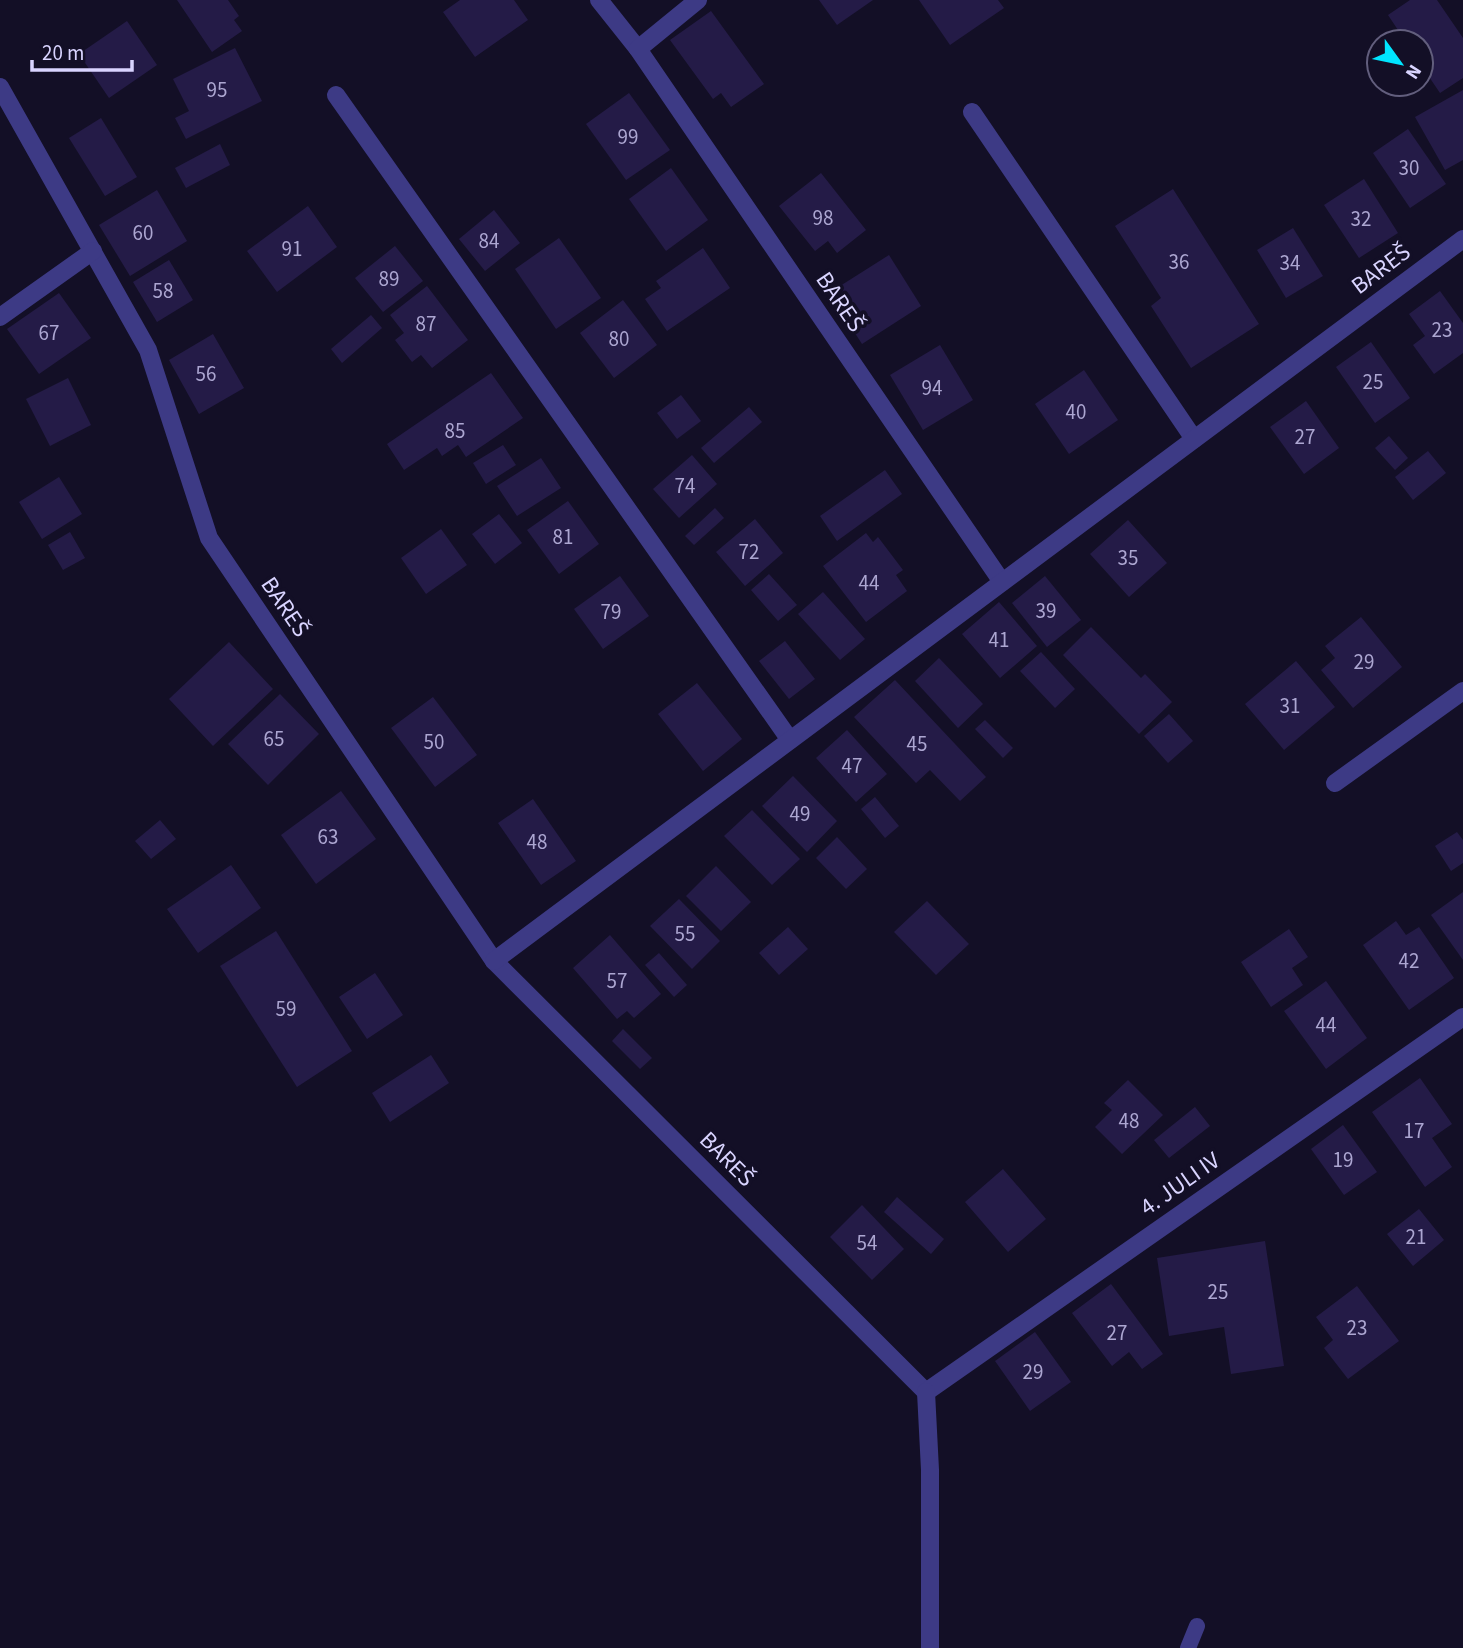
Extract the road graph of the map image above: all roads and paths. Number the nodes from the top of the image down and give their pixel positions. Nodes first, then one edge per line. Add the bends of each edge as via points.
1 (599, 0) edge
2 (698, 0) edge
3 (638, 49) junction
4 (0, 87) edge
5 (336, 95) dead end
6 (972, 112) dead end
7 (1463, 239) edge
8 (93, 251) junction
9 (0, 317) edge
10 (1194, 439) junction
11 (1002, 582) junction
12 (1463, 691) edge
13 (790, 740) junction
14 (1335, 783) dead end
15 (494, 961) junction
16 (1463, 1017) edge
17 (926, 1392) junction
18 (1197, 1626) dead end
19 (930, 1648) edge
20 (1188, 1648) edge

1 - 3 street, BAREŠ
2 - 3 street
3 - 11 street, BAREŠ
4 - 8 street, BAREŠ
5 - 13 street
6 - 10 street
7 - 10 street, BAREŠ
8 - 9 street
8 - 15 street, BAREŠ via 148,350 209,538
10 - 11 street, BAREŠ
11 - 13 street, BAREŠ
12 - 14 street
13 - 15 street, BAREŠ
15 - 17 street, BAREŠ
16 - 17 street, 4. JULI IV
17 - 19 street
18 - 20 lane

